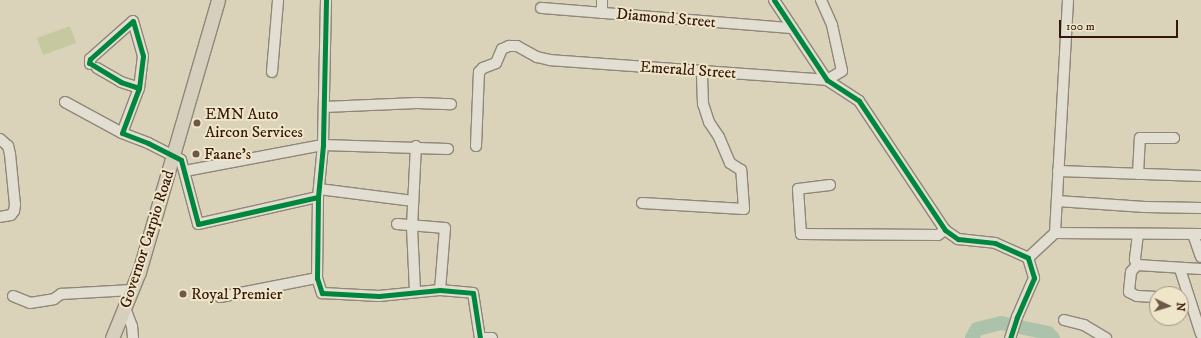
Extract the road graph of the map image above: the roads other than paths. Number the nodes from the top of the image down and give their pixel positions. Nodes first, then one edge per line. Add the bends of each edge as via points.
1 (218, 0) edge
2 (278, 0) edge
3 (326, 0) edge
4 (602, 0) edge
5 (774, 0) edge
6 (821, 0) edge
7 (1068, 0) edge
8 (541, 8) dead end
9 (602, 13) junction
10 (792, 28) junction
11 (702, 70) junction
12 (272, 72) dead end
13 (827, 80) junction
14 (139, 88) junction
15 (65, 102) dead end
16 (451, 104) dead end
17 (324, 108) junction
18 (122, 133) junction
19 (1174, 138) dead end
20 (0, 139) edge
21 (323, 145) junction
22 (416, 146) junction
23 (476, 146) dead end
24 (448, 149) dead end
25 (173, 156) junction
26 (185, 171) junction
27 (1058, 172) junction
28 (1138, 174) junction
29 (1201, 176) edge
30 (830, 185) dead end
31 (318, 193) junction
32 (413, 201) junction
33 (1057, 201) junction
34 (642, 203) dead end
35 (1201, 208) edge
36 (0, 217) edge
37 (397, 224) dead end
38 (412, 227) junction
39 (945, 230) junction
40 (1055, 233) junction
41 (1138, 234) junction
42 (1197, 234) edge
43 (1201, 257) edge
44 (1028, 258) junction
45 (1137, 265) junction
46 (1180, 269) junction
47 (1201, 270) edge
48 (317, 278) junction
49 (1183, 286) edge
50 (132, 290) junction
51 (440, 290) junction
52 (415, 291) junction
53 (13, 296) dead end
54 (220, 297) dead end
55 (1149, 297) edge
56 (1189, 307) edge
57 (125, 308) junction
58 (1064, 320) dead end
59 (1201, 334) edge
60 (112, 338) edge
61 (133, 338) edge
62 (482, 338) edge
63 (492, 338) edge
64 (1010, 338) edge
65 (1106, 338) edge

1 - 25 main road, Governor Carpio Road
2 - 12 street
3 - 17 street
4 - 9 street
5 - 10 street
6 - 13 street via 832,26 842,71
7 - 27 street
8 - 9 street, Diamond Street
9 - 10 street, Diamond Street
10 - 13 street
11 - 13 street, Emerald Street
11 - 23 street, Emerald Street via 550,60 537,57 517,46 509,46 502,49 494,65 480,69
11 - 34 street via 703,104 709,122 719,137 730,163 741,170 744,208
13 - 39 street via 859,101
14 - 14 street via 143,56 133,22 90,59 94,66 121,82
14 - 18 street
15 - 18 street
16 - 17 street via 417,103
17 - 21 street
18 - 25 street
19 - 28 street via 1140,138
20 - 36 street via 8,146 10,154 15,205 11,215
21 - 22 street
21 - 26 street
21 - 31 street
22 - 24 street
22 - 32 street
25 - 26 street via 181,160
25 - 50 main road, Governor Carpio Road
26 - 31 street via 198,224
27 - 28 street
27 - 33 street
28 - 29 street
30 - 39 street via 798,189 801,234 938,235
31 - 32 street
31 - 48 street
32 - 38 street
33 - 35 street
33 - 40 street
37 - 38 street
38 - 51 street via 445,228
38 - 52 street
39 - 44 street via 958,239 995,243
40 - 41 street
40 - 44 street
41 - 42 street
41 - 45 street via 1135,260
42 - 43 street
44 - 64 street via 1034,278
45 - 46 street
45 - 55 street via 1131,272 1129,292 1137,296
46 - 47 street
46 - 49 street
48 - 52 street via 322,293 379,296
48 - 54 street
50 - 53 street via 61,294 54,299 30,303
50 - 57 main road, Governor Carpio Road
51 - 52 street
51 - 62 street via 473,293
56 - 59 street
57 - 60 main road, Governor Carpio Road
57 - 61 street via 132,326
58 - 65 street via 1084,324
62 - 63 street

